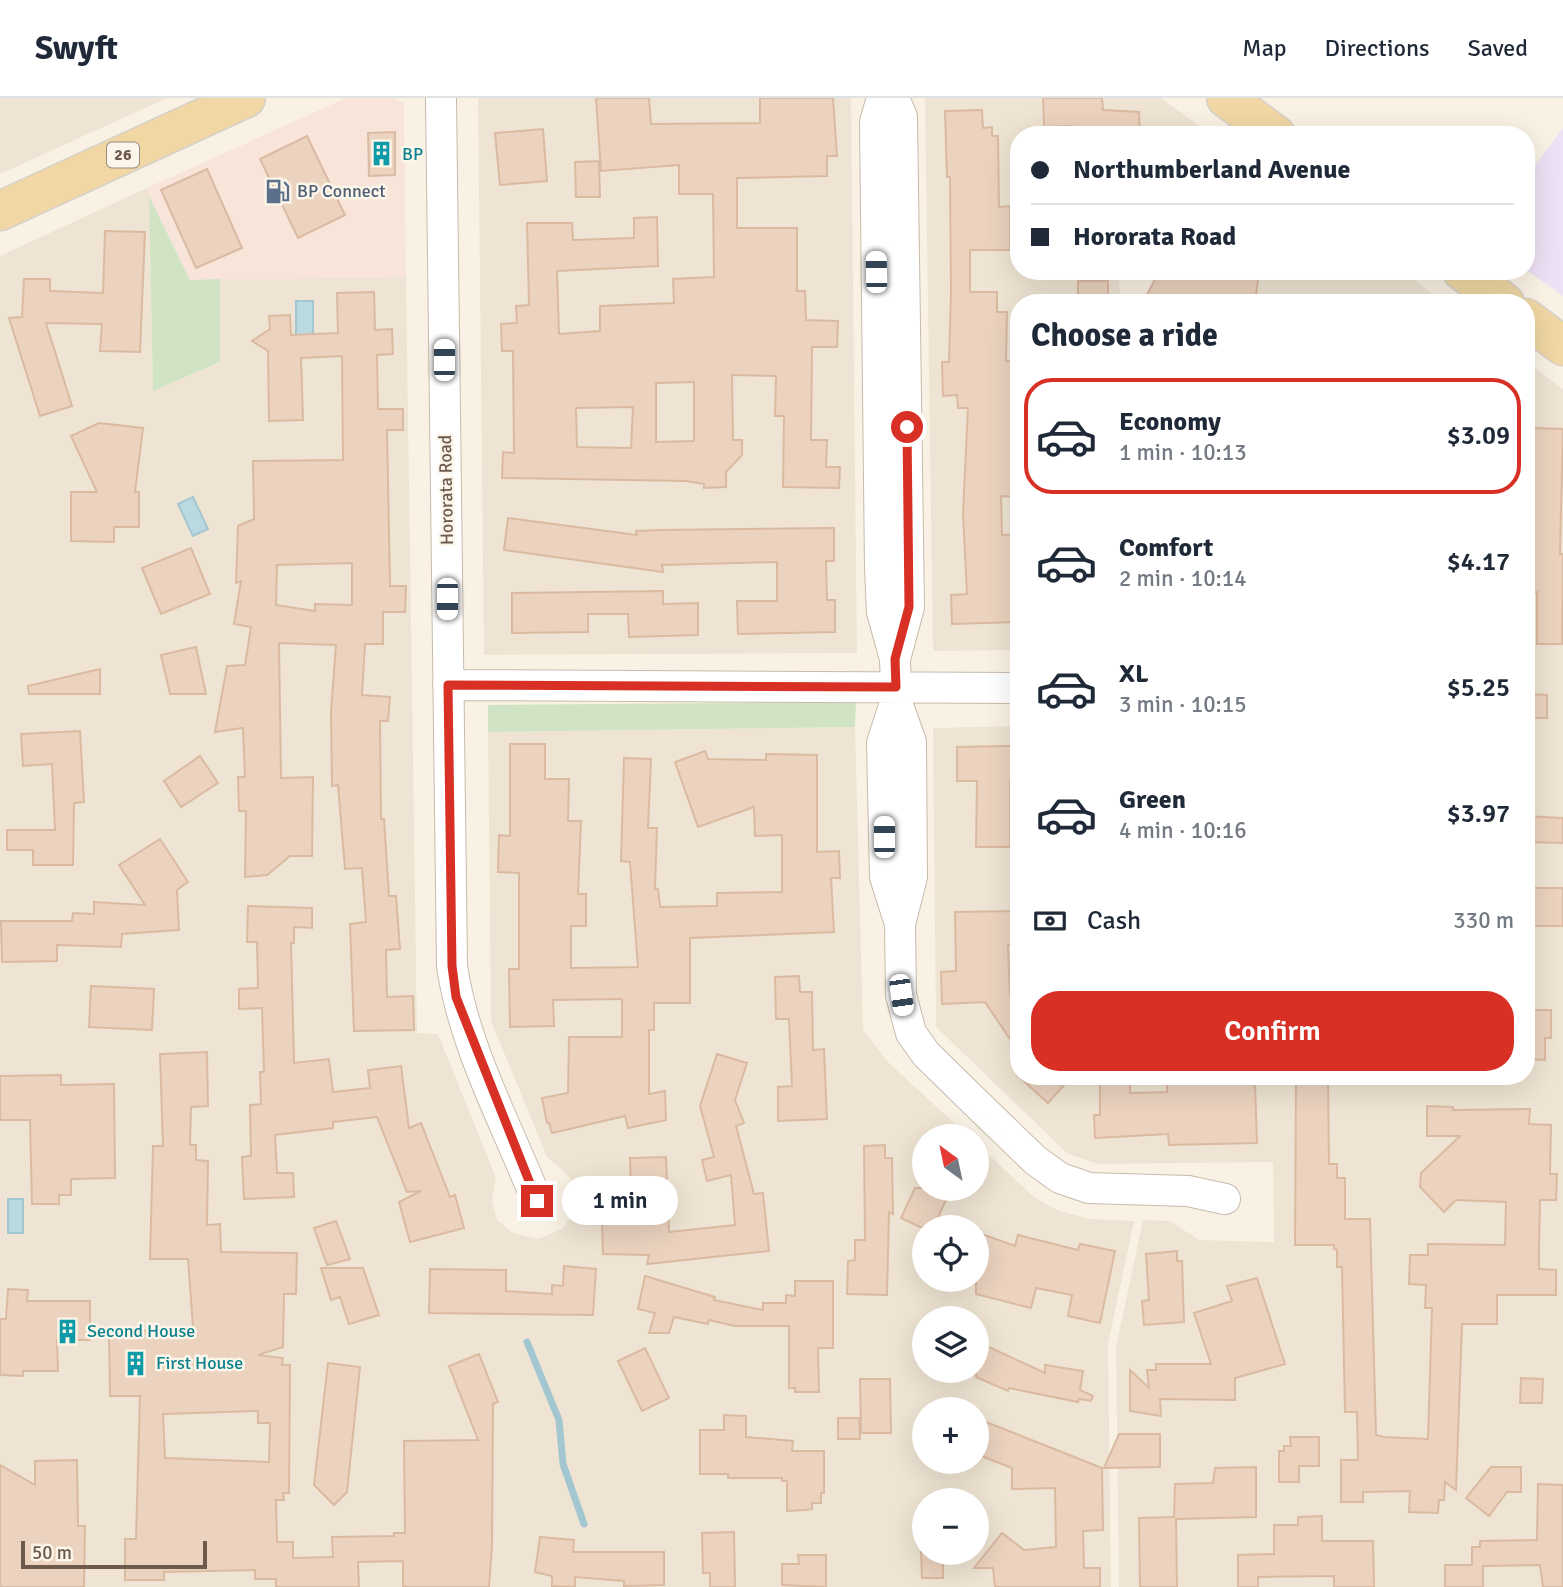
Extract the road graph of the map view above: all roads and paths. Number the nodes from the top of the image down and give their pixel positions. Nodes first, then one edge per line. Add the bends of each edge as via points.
1 (246, 98) edge
2 (441, 98) edge
3 (882, 98) edge
4 (894, 98) edge
5 (1226, 98) edge
6 (1264, 126) edge
7 (0, 211) edge
8 (1474, 280) edge
9 (1493, 294) edge
10 (1535, 325) edge
11 (1563, 346) edge
12 (896, 682) junction
13 (448, 685) junction
14 (1010, 688) edge
15 (1225, 1199) dead end
16 (537, 1201) dead end

1 - 7 main road, 26
2 - 13 street, Hororata Road
3 - 12 street via 875,122 880,568 882,612
4 - 12 street via 902,117 909,581
5 - 6 main road
8 - 9 main road
10 - 11 main road
12 - 13 street
12 - 14 street
12 - 15 street via 882,743 885,877 900,924 903,1010 916,1043 1035,1160 1060,1178 1088,1188 1188,1191
13 - 16 street, Hororata Road via 456,997

